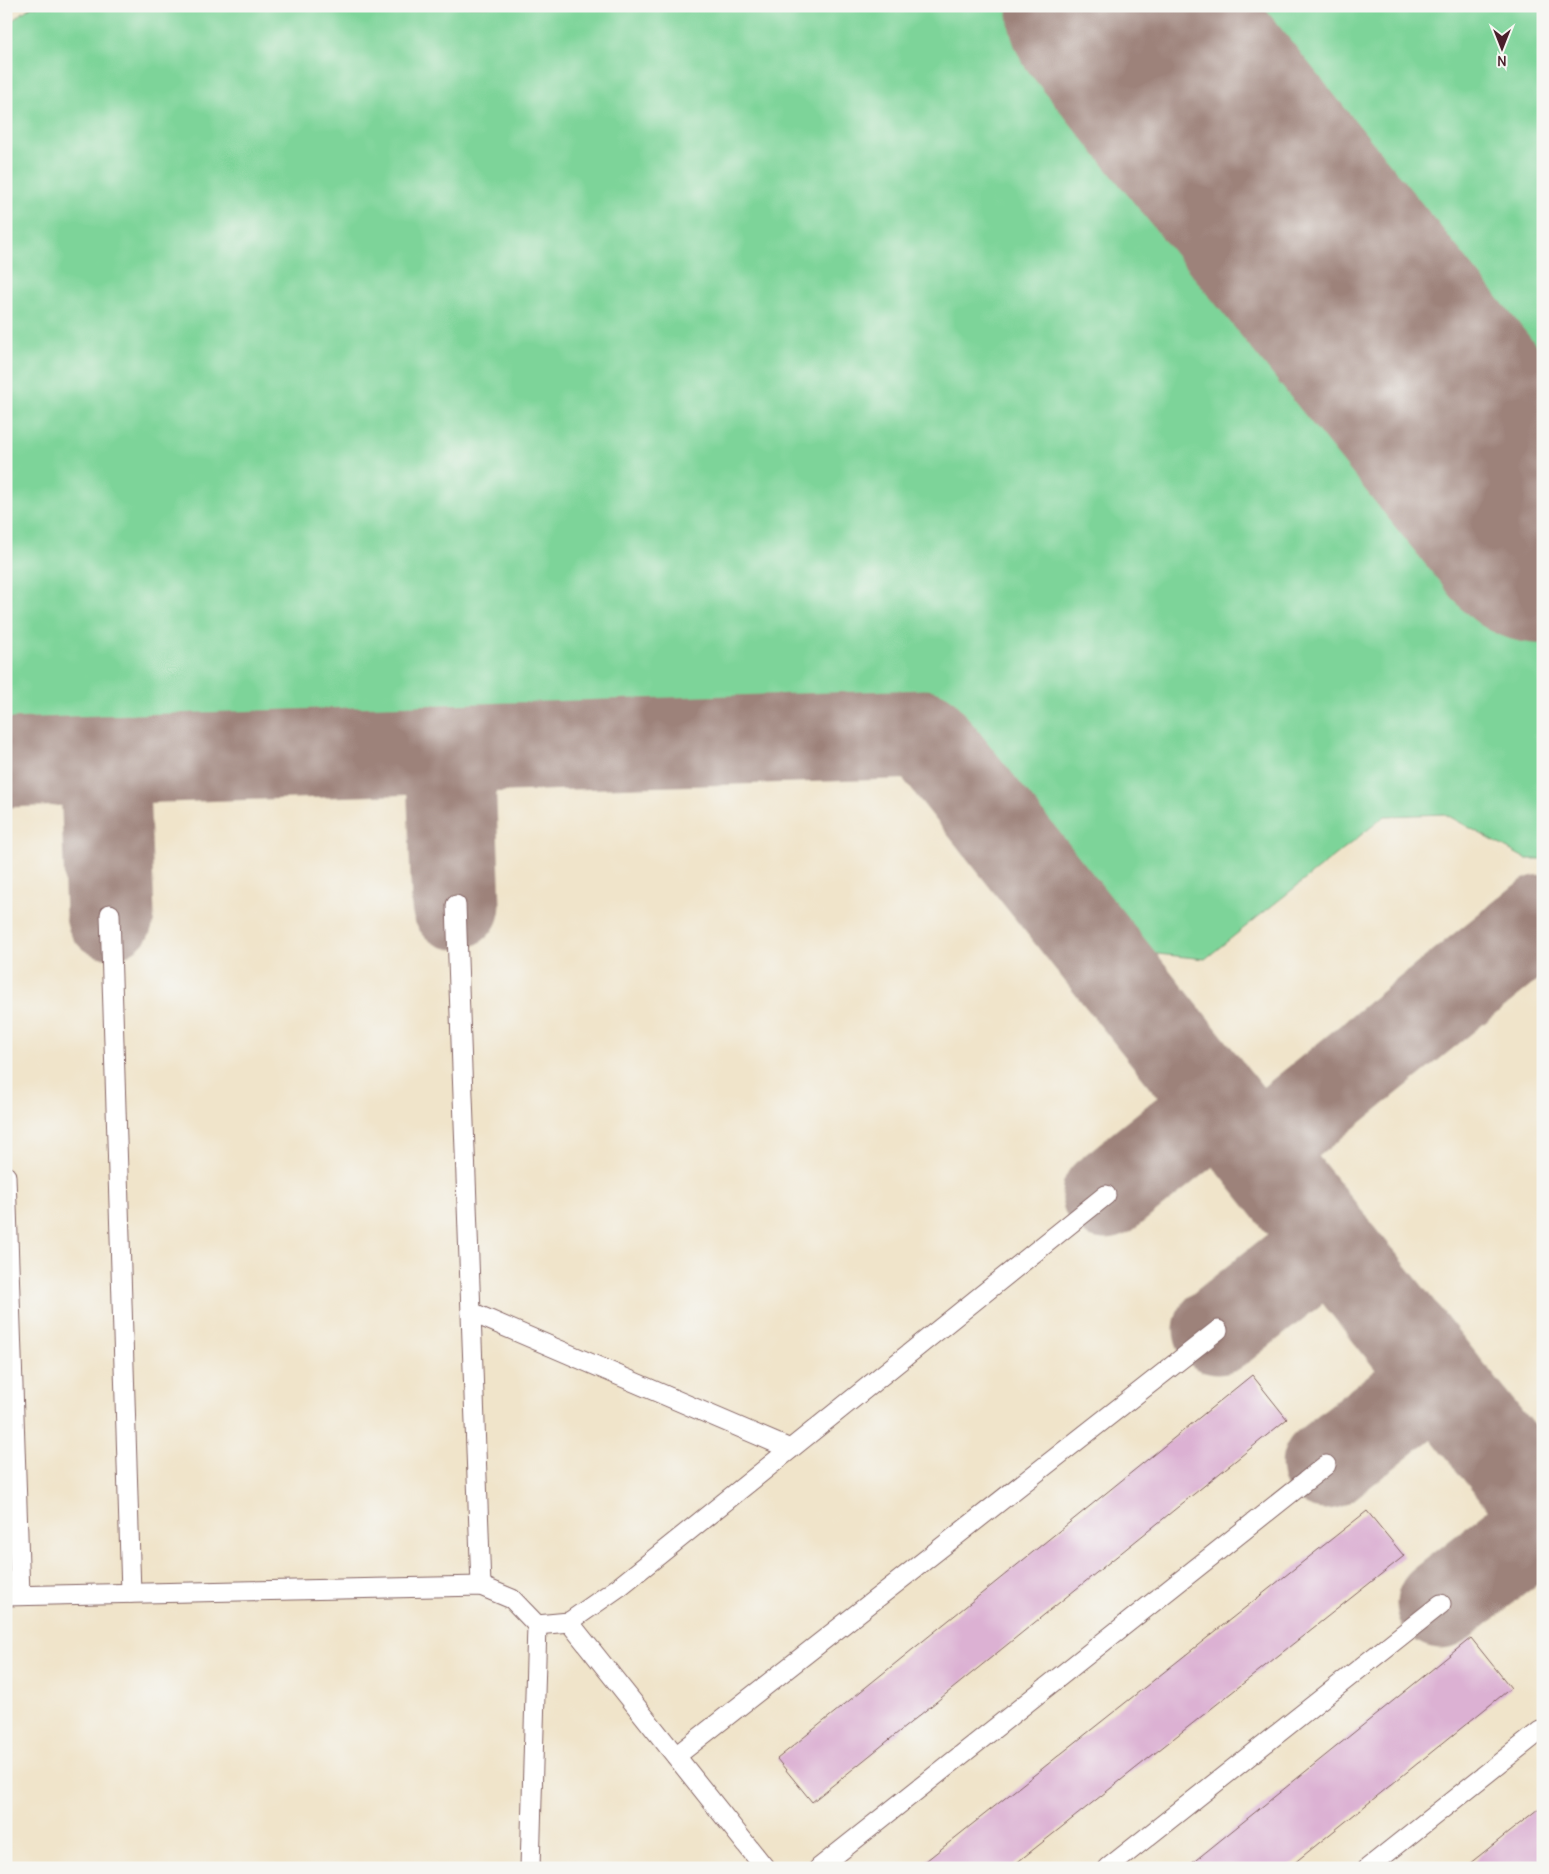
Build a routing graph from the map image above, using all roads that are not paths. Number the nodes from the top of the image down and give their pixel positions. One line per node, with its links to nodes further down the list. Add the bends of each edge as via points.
1 (456, 905): 5 (lane)
2 (110, 914): 10 (lane)
3 (6, 1176): 11 (lane)
4 (1106, 1195): 7 (lane)
5 (471, 1312): 7 (lane); 9 (lane)
6 (1218, 1330): 16 (lane)
7 (790, 1449): 13 (lane, via 619,1587)
8 (1326, 1465): 19 (lane)
9 (481, 1586): 10 (lane); 14 (lane, via 512,1599)
10 (131, 1593): 11 (lane)
11 (13, 1596)
12 (1441, 1604): 20 (lane)
13 (568, 1622): 14 (lane); 16 (lane)
14 (537, 1625): 17 (lane)
15 (1540, 1731): 21 (lane)
16 (676, 1756): 18 (lane)
17 (530, 1868)
18 (765, 1868)
19 (819, 1868)
20 (1108, 1868)
21 (1368, 1868)

